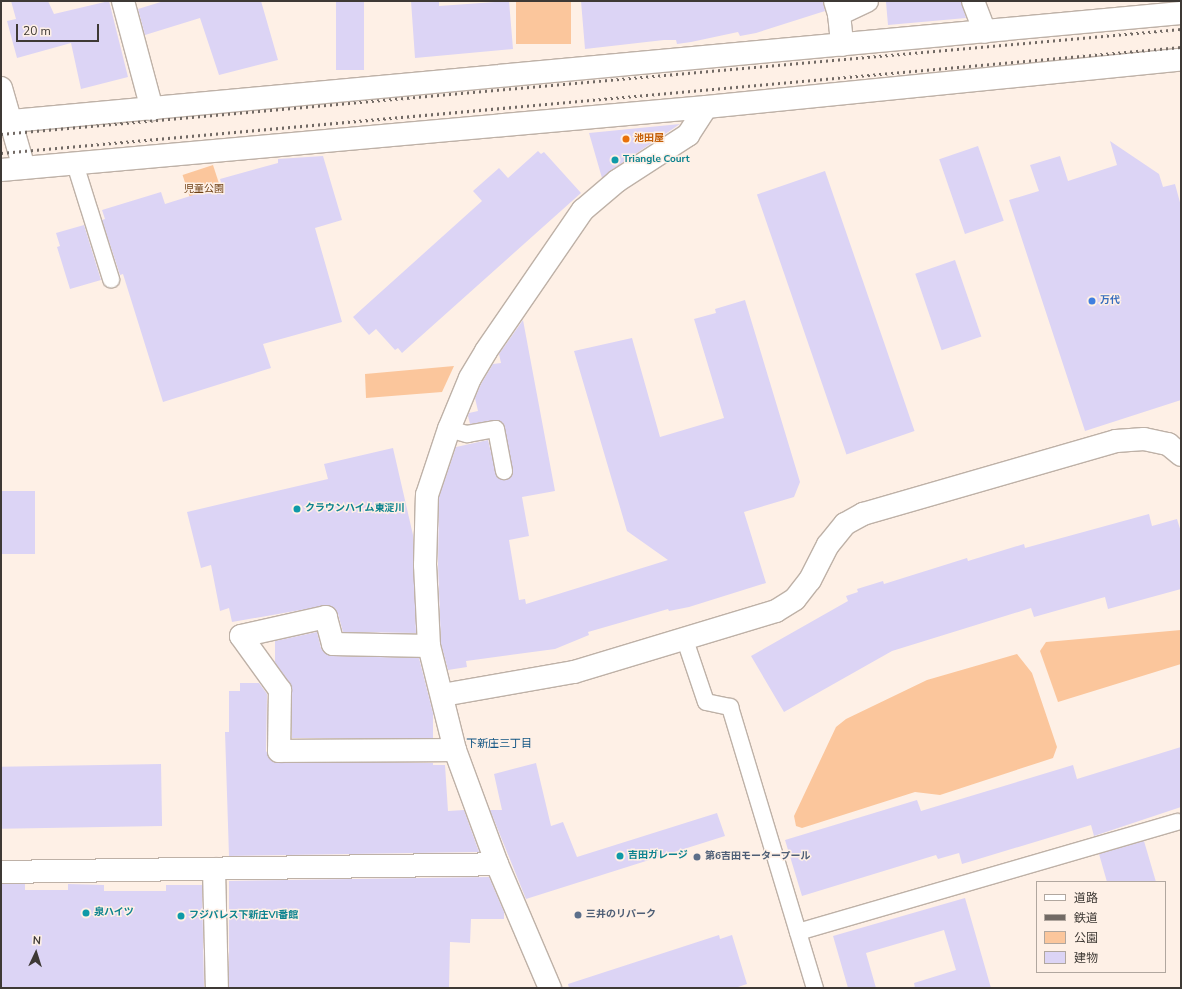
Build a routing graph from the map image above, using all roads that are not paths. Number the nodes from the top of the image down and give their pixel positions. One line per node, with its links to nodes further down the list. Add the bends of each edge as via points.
1 (123, 1): 11 (street)
2 (868, 1): 4 (street)
3 (973, 1): 6 (street)
4 (837, 7): 7 (street)
5 (1181, 13): 6 (street)
6 (985, 32): 7 (street)
7 (842, 45): 11 (street)
8 (1181, 60): 10 (street)
9 (1, 88): 12 (street)
10 (706, 107): 13 (street); 17 (street, via 688,135 617,181 583,210 486,351 470,378)
11 (152, 109): 12 (street)
12 (6, 121): 14 (street)
13 (75, 164): 14 (street); 16 (lane)
14 (24, 168): 15 (street)
15 (1, 170)
16 (111, 279)
17 (448, 429): 19 (lane, via 467,434 496,429); 21 (street, via 427,495 425,565)
18 (1181, 455): 20 (street, via 1168,444 1144,439 1116,441 863,514 845,524 828,545 810,580 795,599 776,611)
19 (504, 471)
20 (685, 640): 22 (street, via 574,672); 28 (lane, via 706,702 730,707)
21 (429, 646): 22 (street); 23 (street, via 333,644 326,617 241,636 280,690 280,750)
22 (443, 695): 23 (street)
23 (455, 750): 25 (street)
24 (1177, 822): 28 (lane)
25 (497, 864): 26 (street); 30 (street)
26 (214, 869): 27 (street); 29 (street)
27 (1, 872)
28 (798, 932): 31 (lane)
29 (217, 988)
30 (550, 988)
31 (815, 988)

